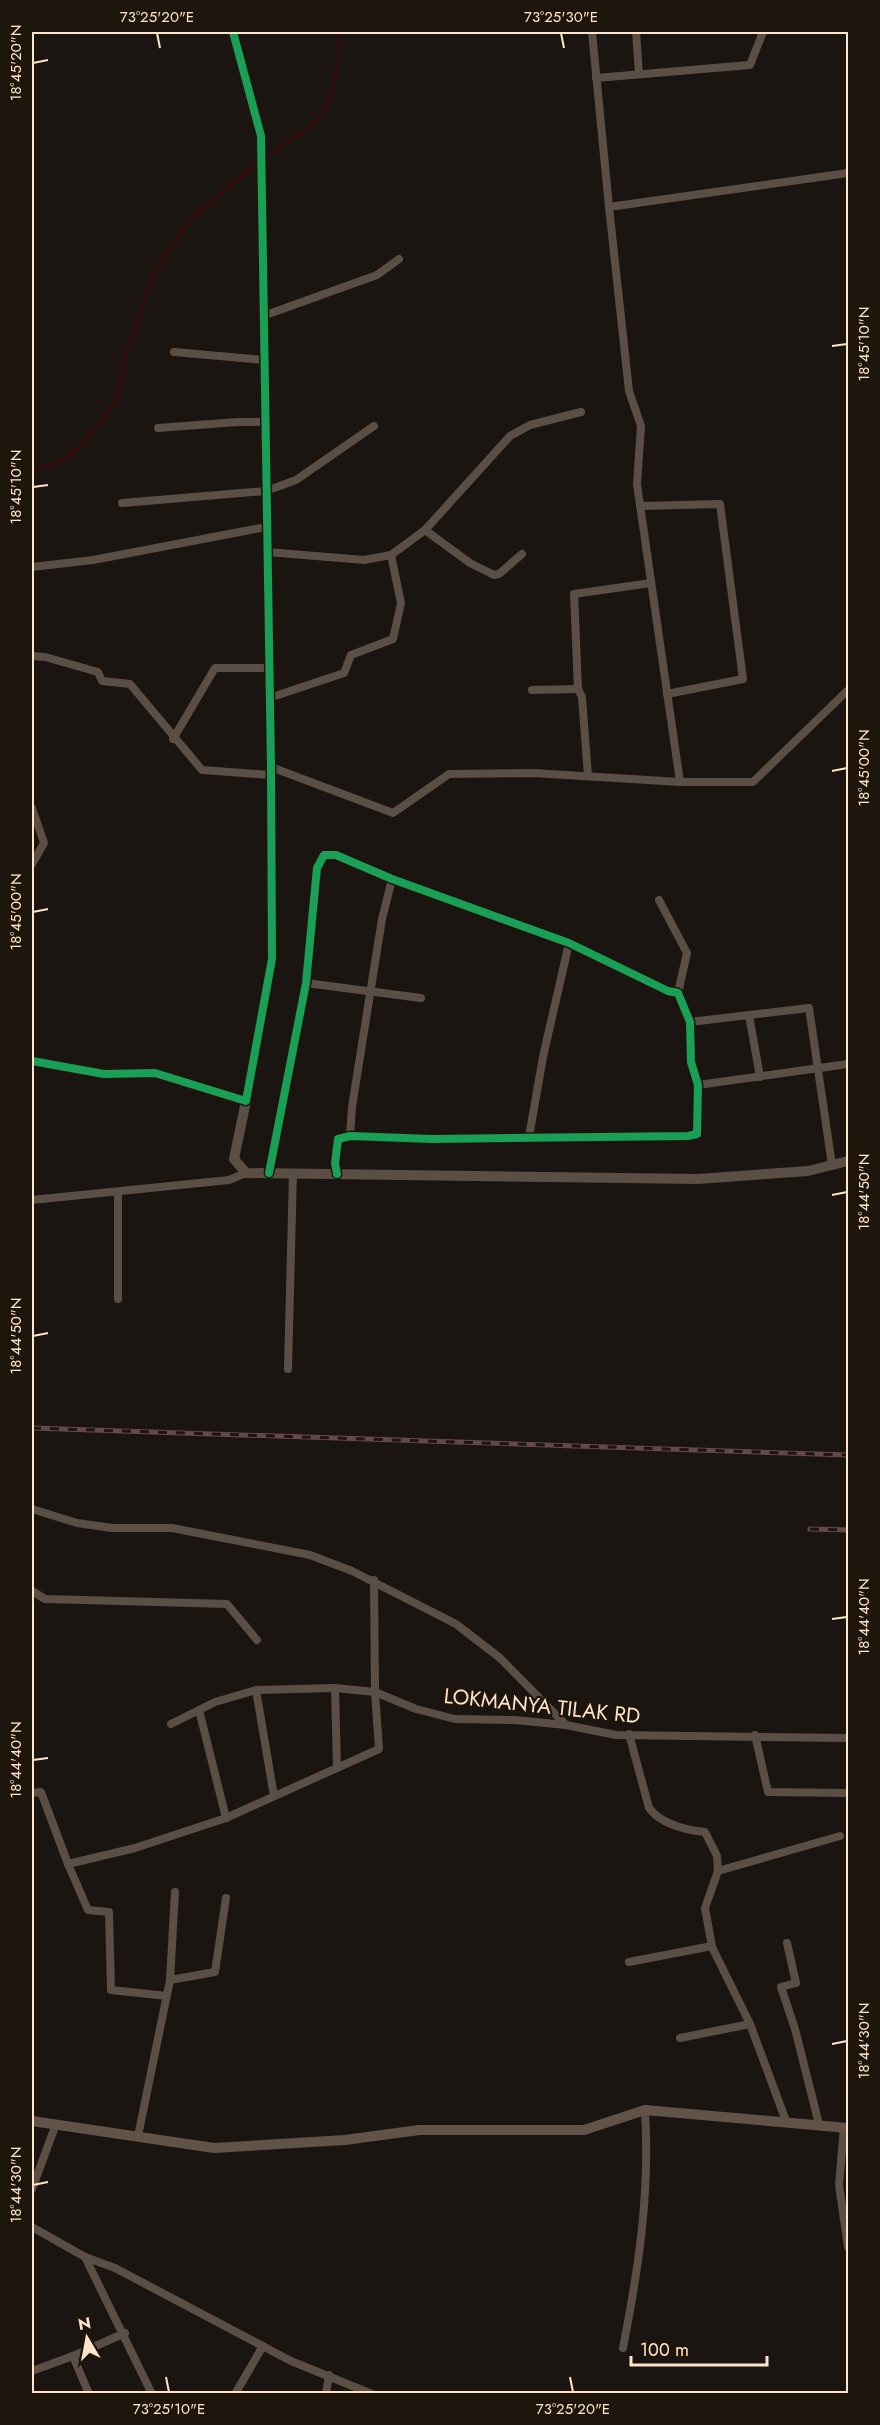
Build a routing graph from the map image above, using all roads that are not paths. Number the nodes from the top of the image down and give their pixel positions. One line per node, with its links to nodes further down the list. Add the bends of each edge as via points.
1 (232, 32): 10 (street, via 261,136)
2 (592, 32): 6 (street)
3 (636, 32): 5 (street)
4 (763, 32): 5 (street, via 750,65)
5 (639, 74): 6 (street)
6 (596, 78): 8 (street)
7 (849, 173): 8 (street)
8 (609, 207): 19 (street, via 629,391 641,426 637,484)
9 (399, 259): 10 (street, via 377,275)
10 (263, 316): 12 (street)
11 (174, 352): 12 (street)
12 (264, 360): 14 (street)
13 (581, 412): 21 (street, via 530,425 510,436)
14 (265, 422): 16 (street); 17 (street)
15 (374, 426): 17 (street, via 296,480)
16 (158, 428)
17 (266, 490): 18 (street); 20 (street)
18 (122, 502)
19 (640, 506): 26 (street); 32 (street, via 720,504 743,679)
20 (266, 527): 22 (street); 25 (street, via 93,560)
21 (425, 530): 23 (street, via 470,563 494,575); 24 (street)
22 (267, 552): 24 (street, via 364,560); 28 (street)
23 (522, 554)
24 (391, 555): 33 (street, via 401,603 393,639 351,655 344,673)
25 (32, 567)
26 (651, 583): 29 (street, via 574,594); 32 (street)
27 (32, 656): 34 (street, via 98,672 102,681 130,684)
28 (269, 668): 33 (street); 34 (street, via 215,668)
29 (579, 689): 30 (street); 36 (street)
30 (532, 690)
31 (849, 690): 37 (street, via 753,782)
32 (668, 694): 37 (street)
33 (269, 698): 35 (street)
34 (174, 739): 35 (street, via 202,770)
35 (271, 771): 36 (street, via 393,813 449,774); 54 (street, via 272,959)
36 (588, 776): 37 (street)
37 (680, 782)
38 (32, 808): 39 (street, via 45,843)
39 (32, 864)
40 (392, 879): 42 (street); 43 (street, via 336,855 324,855 317,868); 44 (street)
41 (659, 900): 45 (street, via 687,953)
42 (569, 943): 45 (street); 56 (street)
43 (306, 983): 44 (street); 60 (street)
44 (372, 991): 46 (street); 55 (street)
45 (678, 993): 48 (street)
46 (421, 998)
47 (749, 1015): 48 (street); 51 (street, via 809,1008); 52 (street)
48 (690, 1022): 53 (street, via 691,1062)
49 (32, 1061): 54 (street, via 104,1074 155,1073)
50 (849, 1064): 51 (street)
51 (820, 1068): 52 (street); 58 (street)
52 (760, 1077): 53 (street)
53 (698, 1086): 56 (street, via 698,1134)
54 (246, 1101): 59 (street, via 234,1159)
55 (350, 1136): 56 (street); 62 (street, via 338,1139)
56 (529, 1137)
57 (849, 1161): 58 (street)
58 (832, 1165): 62 (street, via 807,1171 698,1179)
59 (246, 1173): 60 (street); 63 (street, via 229,1180)
60 (269, 1173): 61 (street)
61 (293, 1173): 62 (street); 66 (street)
62 (337, 1174)
63 (118, 1193): 64 (street); 65 (street)
64 (32, 1200)
65 (118, 1299)
66 (288, 1370)
67 (32, 1509): 68 (street, via 76,1523 112,1528 172,1528 310,1555)
68 (374, 1580): 73 (street); 76 (street, via 456,1624 500,1658)
69 (32, 1591): 70 (street, via 45,1599 227,1604)
70 (257, 1640)
71 (335, 1688): 72 (street, LOKMANYA TILAK RD); 73 (street, LOKMANYA TILAK RD); 80 (street)
72 (256, 1690): 74 (street, LOKMANYA TILAK RD); 83 (street)
73 (375, 1692): 76 (street, LOKMANYA TILAK RD, via 455,1719); 80 (street, via 379,1749)
74 (199, 1710): 75 (street, LOKMANYA TILAK RD); 84 (street)
75 (171, 1724)
76 (566, 1725): 77 (street, LOKMANYA TILAK RD)
77 (629, 1734): 78 (street, LOKMANYA TILAK RD); 87 (street, via 649,1808 654,1815 682,1829 705,1832 717,1856)
78 (755, 1735): 79 (street, LOKMANYA TILAK RD); 82 (street, via 768,1792)
79 (849, 1738)
80 (337, 1768): 83 (street)
81 (32, 1793): 86 (street, via 41,1792)
82 (849, 1793)
83 (274, 1796): 84 (street)
84 (226, 1818): 86 (street, via 135,1848)
85 (840, 1836): 87 (street)
86 (68, 1864): 94 (street, via 88,1910 110,1912 111,1989)
87 (718, 1871): 91 (street, via 705,1908)
88 (175, 1892): 93 (street)
89 (226, 1898): 93 (street, via 215,1972)
90 (787, 1943): 101 (street, via 796,1983 781,1987)
91 (712, 1946): 92 (street); 95 (street)
92 (629, 1962)
93 (170, 1980): 94 (street)
94 (167, 1996): 103 (street)
95 (750, 2024): 96 (street); 99 (street)
96 (680, 2038)
97 (645, 2110): 99 (main road); 103 (main road, via 584,2130 419,2130 345,2140 214,2148); 110 (street, via 646,2209)
98 (32, 2121): 100 (main road)
99 (786, 2121): 101 (main road)
100 (56, 2124): 103 (main road); 104 (street)
101 (819, 2124): 102 (main road)
102 (846, 2128): 106 (street, via 839,2185)
103 (138, 2136)
104 (32, 2188)
105 (32, 2227): 107 (street)
106 (848, 2246)
107 (85, 2258): 108 (street); 109 (street, via 115,2268)
108 (125, 2333): 111 (street); 115 (street)
109 (263, 2346): 113 (street); 116 (street)
110 (624, 2348)
111 (73, 2356): 112 (street); 114 (street)
112 (32, 2371)
113 (329, 2375): 117 (street); 118 (street)
114 (89, 2394)
115 (152, 2394)
116 (235, 2394)
117 (326, 2394)
118 (372, 2394)

